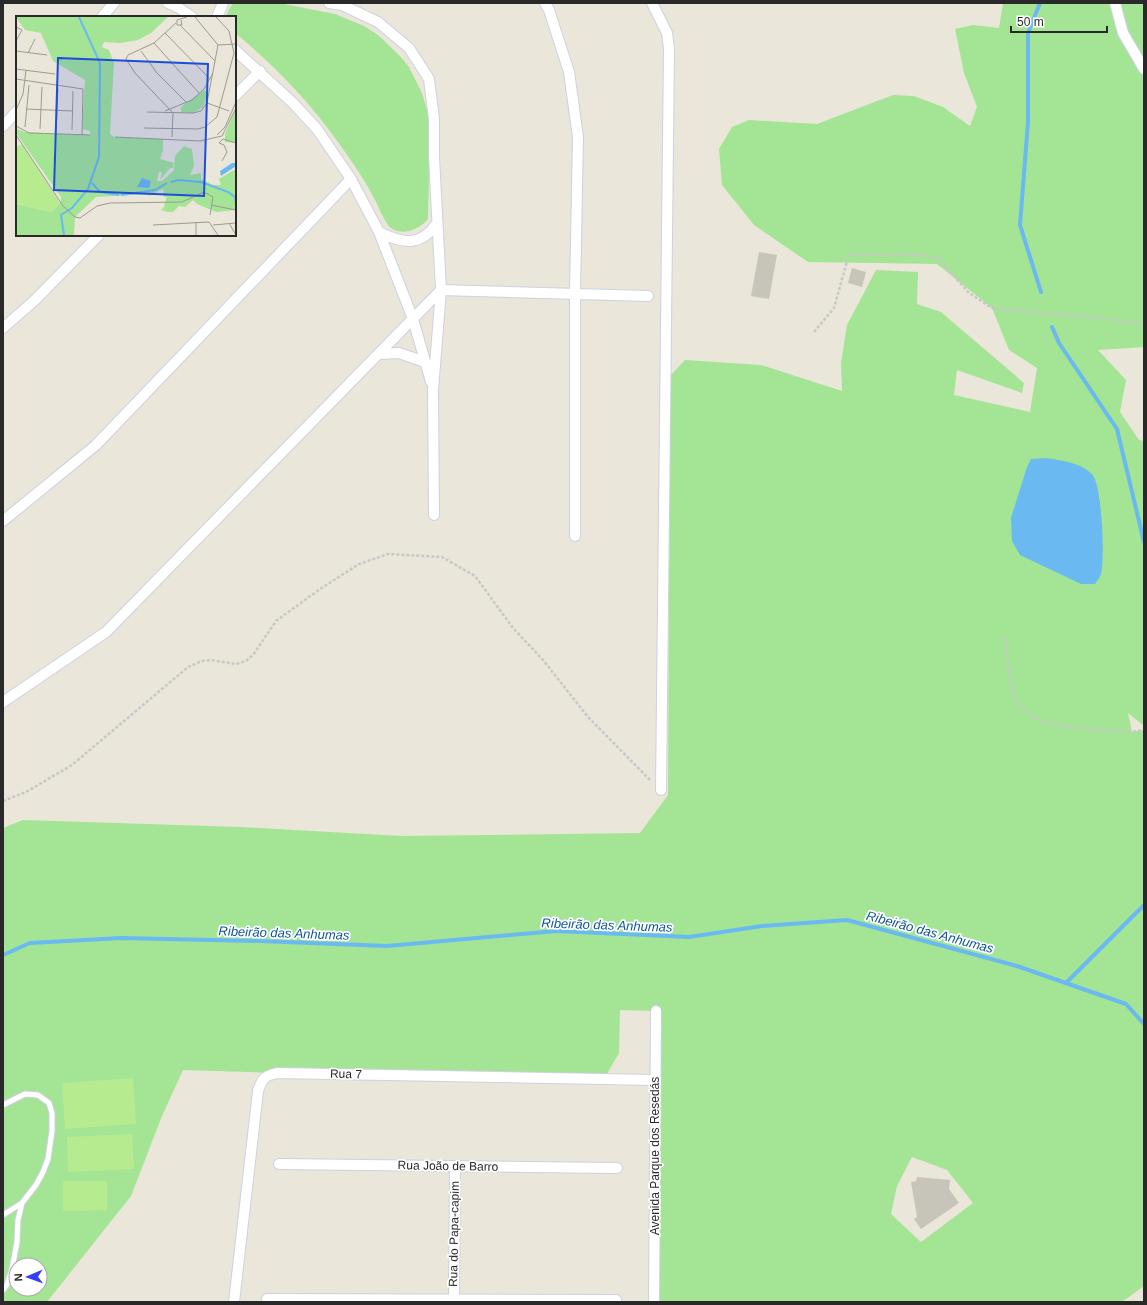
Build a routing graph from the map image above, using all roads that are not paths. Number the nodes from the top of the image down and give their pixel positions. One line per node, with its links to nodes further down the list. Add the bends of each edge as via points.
1 (114, 3): 9 (street)
2 (168, 3): 10 (street)
3 (223, 3): 11 (street)
4 (329, 3): 8 (street)
5 (545, 3): 23 (street, via 569,72 578,137)
6 (652, 3): 34 (street, via 667,33 669,49)
7 (1115, 3): 13 (street, via 1123,33)
8 (342, 4): 19 (street, via 378,22 409,48 429,79 434,119)
9 (103, 16)
10 (191, 16)
11 (217, 16)
12 (236, 51): 14 (street)
13 (1144, 69)
14 (260, 71): 15 (street); 18 (street, via 317,129)
15 (236, 95)
16 (16, 112): 17 (street)
17 (3, 126)
18 (351, 178): 20 (street); 31 (street, via 96,444)
19 (437, 223): 20 (street, via 427,235 412,241 396,240); 22 (street)
20 (379, 232): 25 (street)
21 (98, 236): 26 (street, via 35,300)
22 (441, 290): 23 (street); 25 (street); 29 (street)
23 (575, 293): 24 (street); 32 (street)
24 (648, 296)
25 (413, 319): 27 (street); 28 (street)
26 (3, 328)
27 (379, 354): 28 (street, via 399,353); 33 (street, via 106,632)
28 (426, 362): 29 (street)
29 (434, 390): 30 (street)
30 (434, 515)
31 (3, 521)
32 (575, 536)
33 (3, 702)
34 (661, 790)
35 (656, 1011): 36 (street, Avenida Parque dos Resedás)
36 (655, 1080): 47 (street, Rua 7, via 277,1073 268,1075 261,1081 258,1091); 48 (street, Avenida Parque dos Resedás)
37 (3, 1105): 41 (lane, via 25,1094 38,1095 49,1103 52,1113 48,1159 36,1185)
38 (279, 1164): 39 (street, Rua João de Barro)
39 (455, 1166): 40 (street, Rua João de Barro); 46 (street, Rua do Papa-capim)
40 (617, 1168)
41 (22, 1203): 42 (lane); 43 (lane, via 12,1269)
42 (3, 1215)
43 (3, 1290)
44 (267, 1299): 46 (street)
45 (616, 1300): 46 (street)
46 (454, 1301)
47 (234, 1302)
48 (654, 1302)

